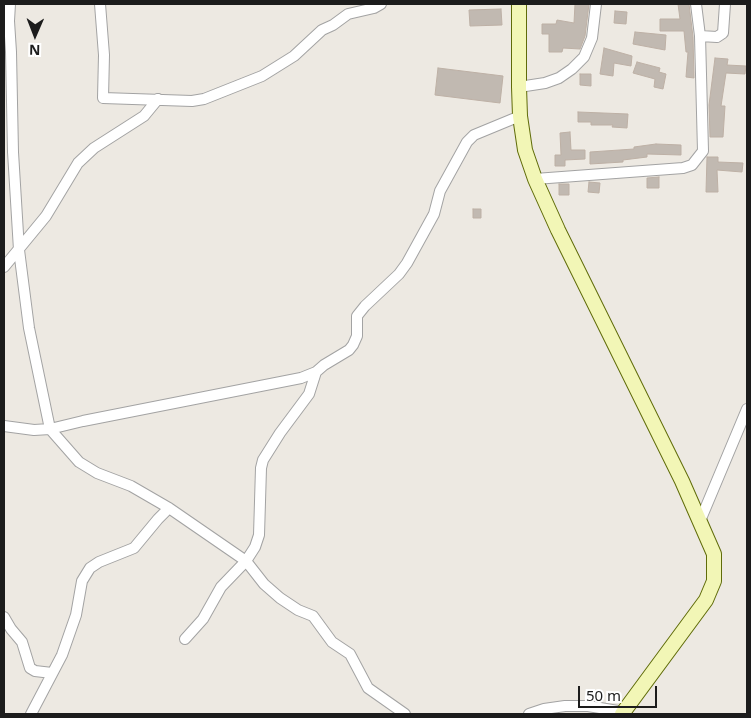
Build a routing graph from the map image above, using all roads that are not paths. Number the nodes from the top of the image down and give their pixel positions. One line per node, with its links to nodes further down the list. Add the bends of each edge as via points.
1 (10, 4): 13 (street)
2 (100, 4): 10 (street, via 104,55 102,96)
3 (381, 4): 10 (street, via 345,16 322,30 294,56 262,76 204,99)
4 (519, 4): 9 (main road)
5 (596, 4): 9 (street, via 592,38 584,57 559,78)
6 (696, 4): 8 (street)
7 (724, 4): 8 (street, via 723,33 717,37)
8 (700, 36): 12 (street, via 704,151 692,164 683,168)
9 (518, 87): 11 (main road)
10 (158, 99): 13 (street, via 144,116 94,148 78,163 46,216)
11 (520, 116): 12 (main road, via 524,150); 15 (street, via 474,135 467,142 407,263 357,316 357,336 349,350)
12 (535, 179): 20 (main road)
13 (19, 250): 14 (street); 18 (street, via 29,328)
14 (4, 268)
15 (316, 372): 18 (street, via 301,378); 21 (street, via 309,394 263,460 260,535)
16 (747, 409): 20 (street)
17 (4, 426): 18 (street)
18 (50, 429): 19 (street, via 79,462)
19 (169, 508): 21 (street); 24 (street, via 134,548 90,568 82,581 76,615 58,665)
20 (700, 520): 25 (main road, via 714,554 714,581 706,600)
21 (246, 561): 23 (street, via 221,587 203,619); 27 (street, via 264,584 298,610 312,616 332,642 350,654 368,688)
22 (4, 617): 24 (street, via 22,642 30,668)
23 (184, 639)
24 (52, 672): 26 (street)
25 (623, 713): 28 (street, via 588,706 565,706)
26 (31, 714)
27 (406, 714)
28 (529, 714)

